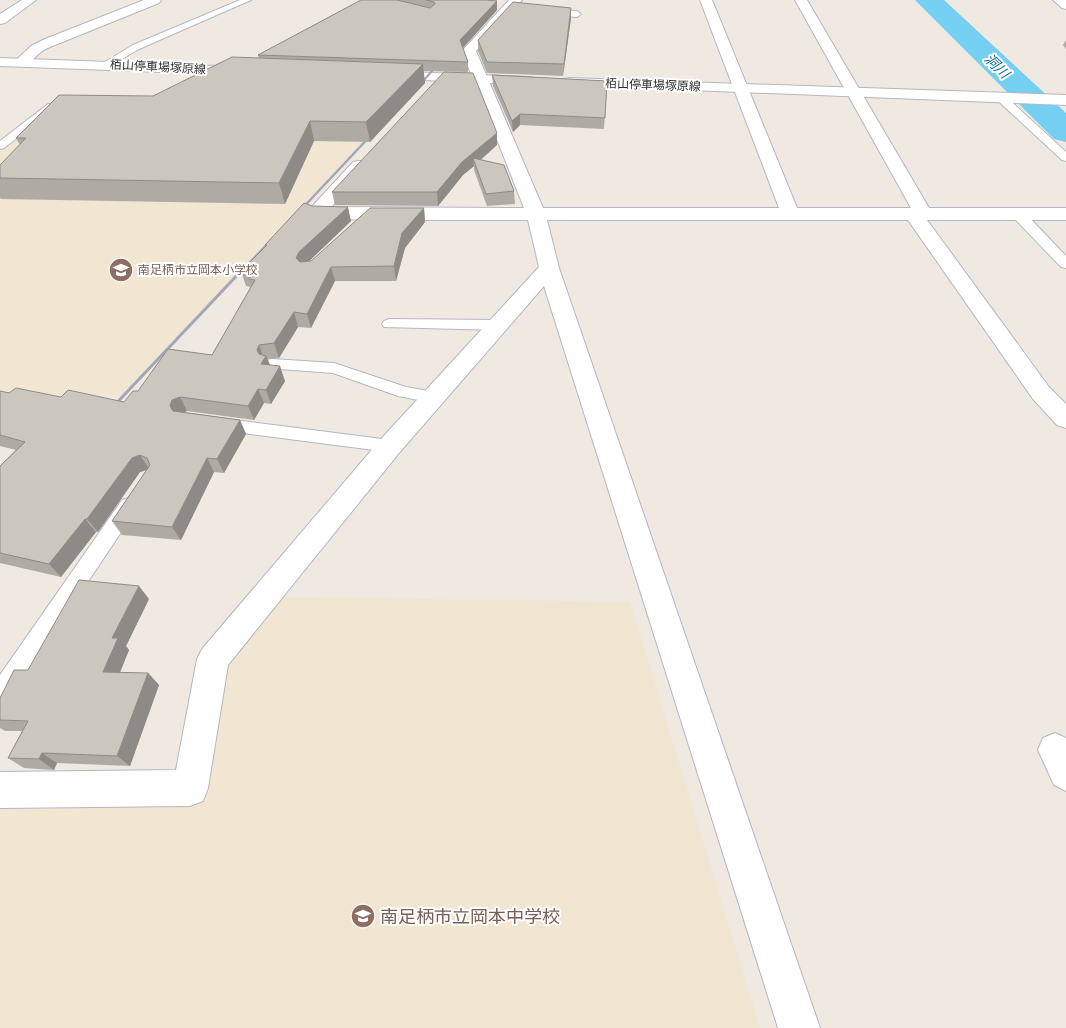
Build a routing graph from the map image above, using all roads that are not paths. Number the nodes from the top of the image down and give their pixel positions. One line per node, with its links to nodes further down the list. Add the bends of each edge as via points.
1 (30, 0): 11 (street)
2 (155, 0): 13 (street, via 50,42)
3 (247, 0): 14 (lane, via 136,47)
4 (706, 0): 21 (street)
5 (801, 0): 23 (street)
6 (1060, 0): 7 (street)
7 (1066, 4)
8 (515, 6): 19 (street, via 470,51)
9 (538, 11): 10 (lane)
10 (577, 14)
11 (0, 20)
12 (0, 62): 13 (street, 栢山停車場塚原線)
13 (21, 62): 14 (street, 栢山停車場塚原線)
14 (105, 65): 16 (street, 栢山停車場塚原線)
15 (254, 67): 16 (street, 栢山停車場塚原線)
16 (236, 71): 20 (lane)
17 (370, 75): 18 (street, 栢山停車場塚原線)
18 (442, 77): 19 (street, 栢山停車場塚原線); 22 (street)
19 (480, 79): 21 (street, 栢山停車場塚原線); 30 (street)
20 (218, 80)
21 (742, 88): 23 (street, 栢山停車場塚原線); 31 (street)
22 (428, 91)
23 (855, 93): 24 (street, 栢山停車場塚原線); 34 (street)
24 (1000, 97): 25 (street, 栢山停車場塚原線); 29 (lane)
25 (1061, 99)
26 (71, 106): 27 (lane, via 52,106)
27 (0, 146)
28 (369, 155): 30 (street, via 316,212 363,220)
29 (1066, 158)
30 (536, 214): 31 (street); 36 (street)
31 (790, 214): 34 (street)
32 (1018, 214): 33 (street); 34 (street); 35 (lane)
33 (1066, 214)
34 (919, 215): 41 (street, via 1040,394)
35 (1066, 264)
36 (549, 268): 38 (street); 47 (street)
37 (389, 324): 38 (lane)
38 (498, 325): 40 (street)
39 (272, 364): 40 (lane, via 334,368 404,392)
40 (434, 397): 43 (street)
41 (1066, 419)
42 (206, 422): 43 (lane)
43 (390, 446): 46 (street, via 213,659 190,788)
44 (142, 486): 45 (lane)
45 (0, 694)
46 (0, 790)
47 (799, 1028)

